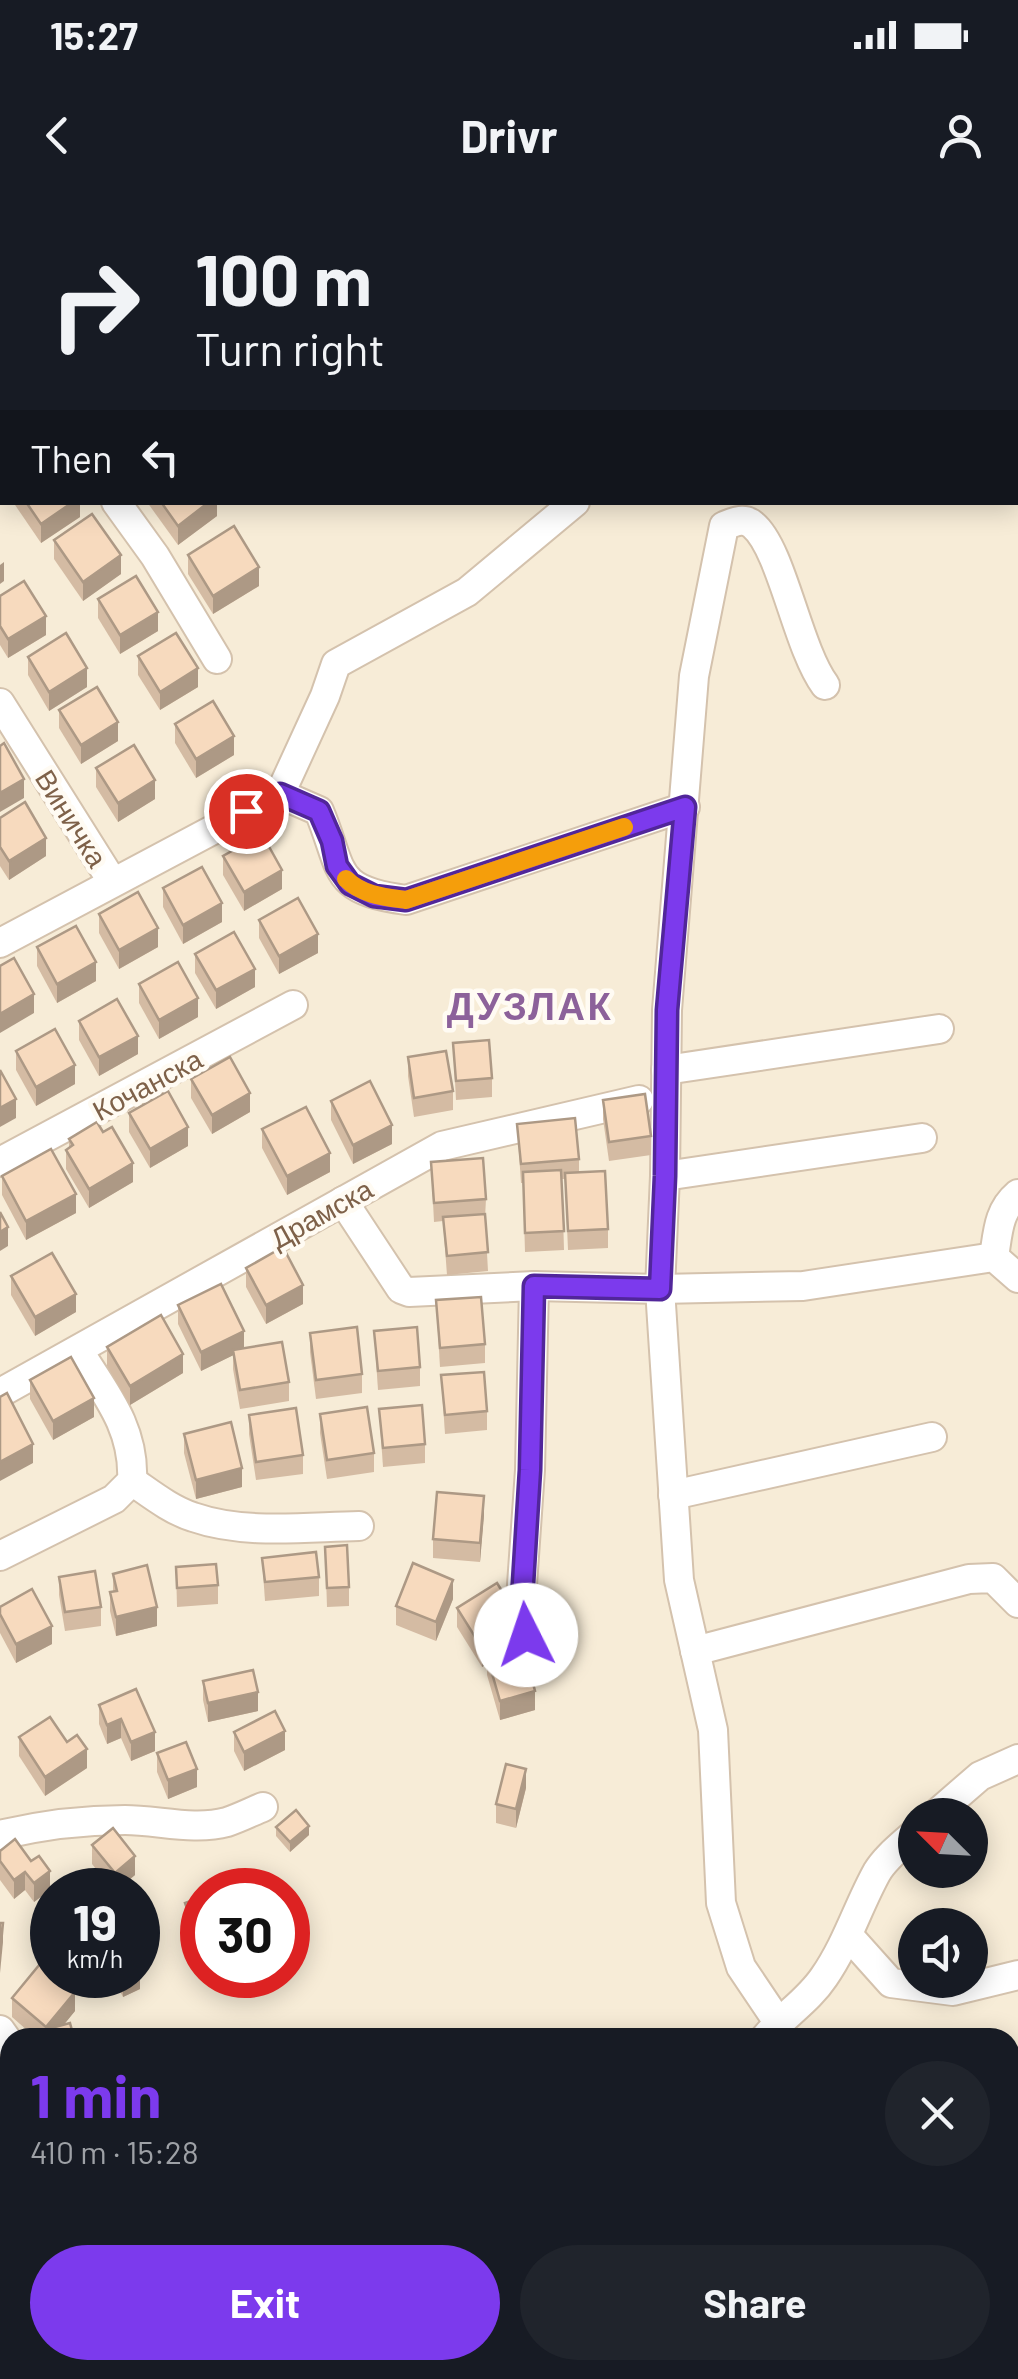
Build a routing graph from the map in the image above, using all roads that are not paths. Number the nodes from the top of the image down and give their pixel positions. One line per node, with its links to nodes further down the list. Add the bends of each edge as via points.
1 (118, 505): 4 (street)
2 (571, 505): 7 (street, via 467,592 336,664)
3 (716, 514): 5 (street, via 752,524 766,543 808,658); 8 (street)
4 (217, 659)
5 (825, 686)
6 (0, 704): 9 (street, Виничка)
7 (280, 794): 8 (street, via 319,811 350,884 406,900); 9 (street)
8 (685, 807): 13 (street)
9 (112, 881): 10 (street)
10 (0, 942)
11 (293, 1005): 15 (street, Кочанска)
12 (939, 1029): 13 (street, Драмска)
13 (666, 1081): 16 (street); 18 (street, Драмска, via 442,1146)
14 (922, 1138): 16 (street)
15 (0, 1162)
16 (665, 1176): 22 (street)
17 (1018, 1194): 19 (street, via 1000,1219)
18 (343, 1201): 21 (street, via 401,1288); 23 (street, Драмска)
19 (994, 1257): 20 (street); 22 (street, via 803,1286)
20 (1018, 1278)
21 (534, 1286): 22 (street); 31 (street)
22 (660, 1289): 27 (street)
23 (78, 1350): 24 (street, Драмска); 26 (street, via 124,1424)
24 (0, 1393)
25 (932, 1436): 27 (street)
26 (132, 1481): 28 (street, via 176,1510 216,1524); 29 (street, via 114,1499)
27 (673, 1495): 32 (street, via 679,1580)
28 (359, 1526)
29 (0, 1556)
30 (1018, 1604): 32 (street, via 993,1578 969,1579)
31 (526, 1635)
32 (695, 1651): 40 (street, via 713,1730 721,1904 741,1967)
33 (1018, 1759): 34 (street, via 980,1776)
34 (955, 1798)
35 (263, 1807): 36 (street, via 198,1826 58,1822)
36 (0, 1835)
37 (898, 1851): 38 (street, via 878,1872)
38 (848, 1935): 39 (street, via 891,1984 953,1991); 41 (street, via 814,1990)
39 (1018, 1974)
40 (771, 2028)
41 (774, 2028)

